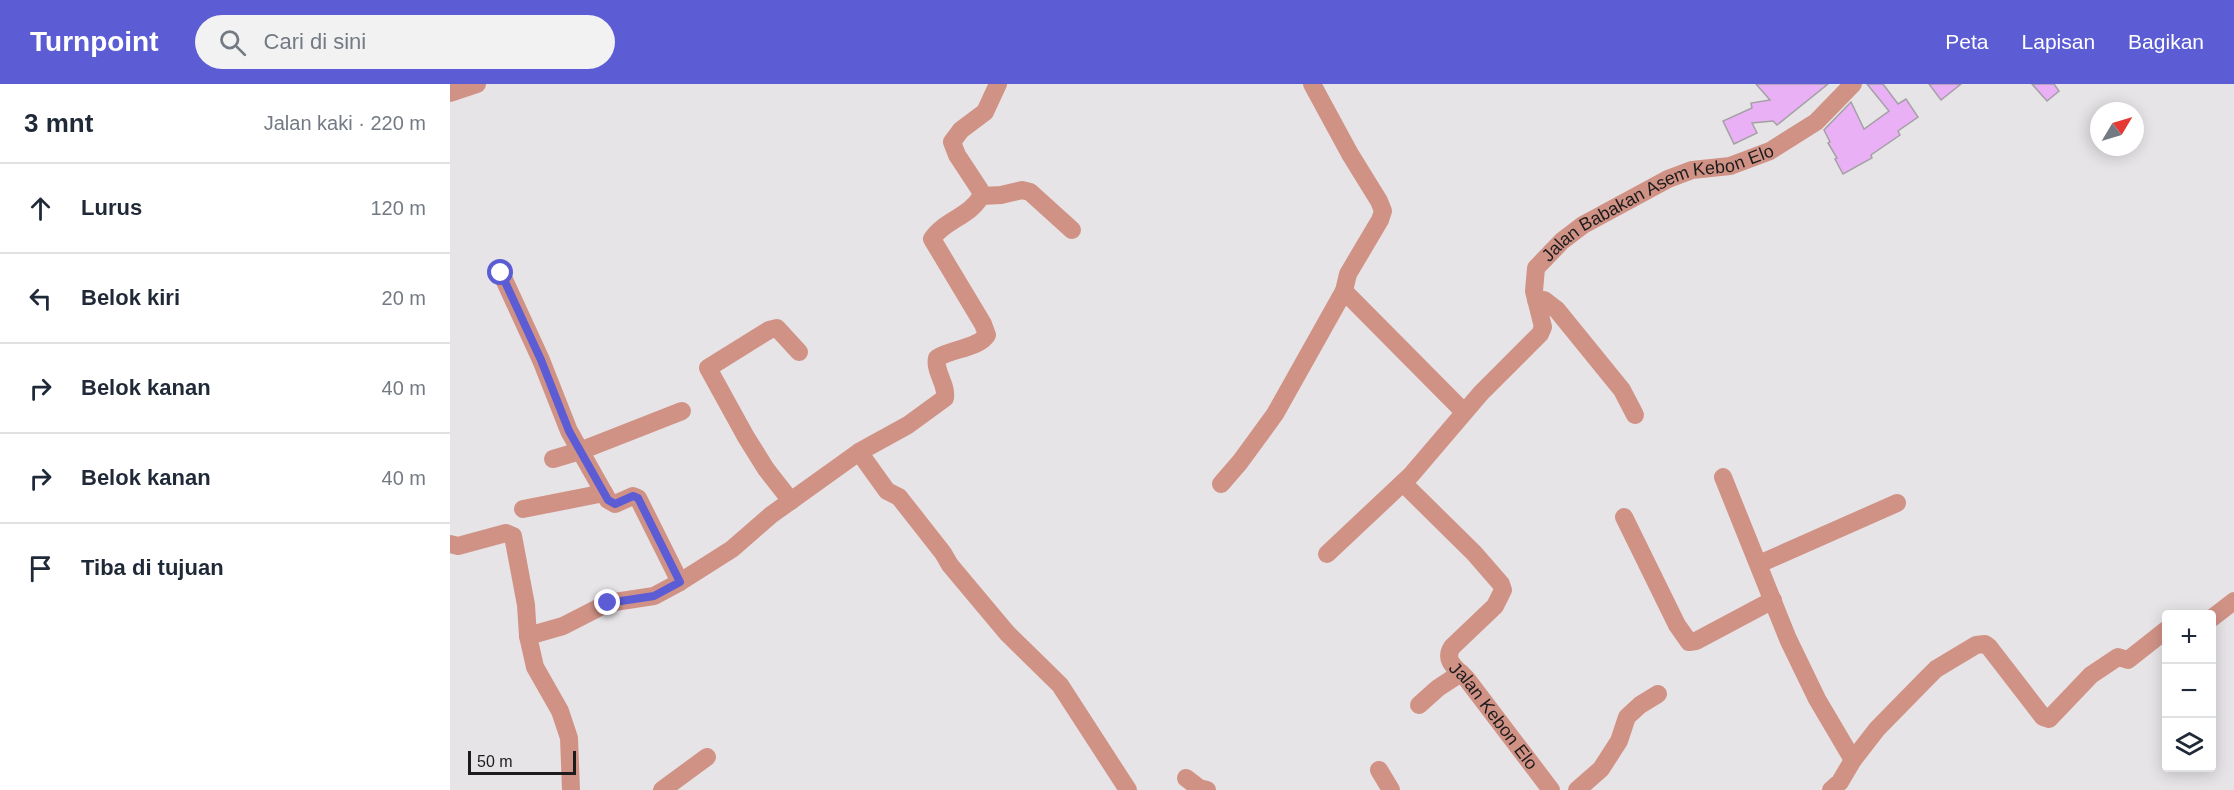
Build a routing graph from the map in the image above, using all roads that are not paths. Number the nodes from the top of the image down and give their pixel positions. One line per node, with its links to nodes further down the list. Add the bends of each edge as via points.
1 (477, 84): 5 (street)
2 (998, 84): 6 (street, via 985,112 952,142)
3 (1312, 84): 9 (street, via 1383,212 1348,274)
4 (1850, 85): 10 (street, Jalan Babakan Asem Kebon Elo, via 1816,122 1770,151 1730,166 1692,170 1583,225 1536,268)
5 (450, 93)
6 (981, 195): 7 (street, via 1030,192); 16 (street, via 970,209 932,239 987,335 980,342 937,358 936,366 946,391 940,404)
7 (1072, 230)
8 (501, 273): 15 (street)
9 (1344, 291): 13 (street); 20 (street, via 1275,414)
10 (1536, 300): 13 (street, Jalan Babakan Asem Kebon Elo, via 1543,327 1540,334); 14 (street, via 1544,300 1557,310 1622,390)
11 (799, 352): 22 (street, via 777,328 708,368 746,437)
12 (682, 411): 15 (street)
13 (1464, 412): 19 (street, Jalan Babakan Asem Kebon Elo)
14 (1635, 415)
15 (580, 451): 17 (street); 21 (street)
16 (859, 452): 22 (street); 44 (street, via 887,491 899,497 1007,633 1060,685)
17 (553, 459)
18 (1723, 477): 28 (street)
19 (1403, 483): 27 (street, Jalan Babakan Asem Kebon Elo); 35 (street, Jalan Kebon Elo, via 1474,553 1503,590 1495,606 1449,651 1451,665)
20 (1221, 484)
21 (604, 494): 24 (street); 29 (street, via 615,504 633,496 638,498)
22 (791, 501): 29 (street, via 732,549)
23 (1897, 503): 28 (street)
24 (523, 509)
25 (1624, 517): 30 (street, via 1689,642)
26 (450, 544): 34 (street, via 458,546 506,532 513,536)
27 (1327, 554)
28 (1759, 564): 30 (street)
29 (680, 582): 34 (street, via 654,596 608,603 563,626)
30 (1773, 600): 39 (street, via 1817,699)
31 (2234, 601): 32 (street)
32 (2216, 614)
33 (2162, 633): 39 (street, via 2128,660 2118,657 2091,675 2049,719 2043,717 1989,647 1976,645 1936,669 1877,729)
34 (528, 636): 42 (street, via 535,667 560,711 569,738)
35 (1461, 673): 37 (street); 47 (street, Jalan Kebon Elo)
36 (1658, 694): 48 (street, via 1627,717 1619,741 1601,769)
37 (1419, 705)
38 (707, 757): 43 (street)
39 (1853, 760): 49 (street)
40 (1379, 770): 46 (street)
41 (1186, 778): 45 (street)
42 (571, 790)
43 (662, 790)
44 (1128, 790)
45 (1207, 790)
46 (1391, 790)
47 (1551, 790)
48 (1576, 790)
49 (1831, 790)

